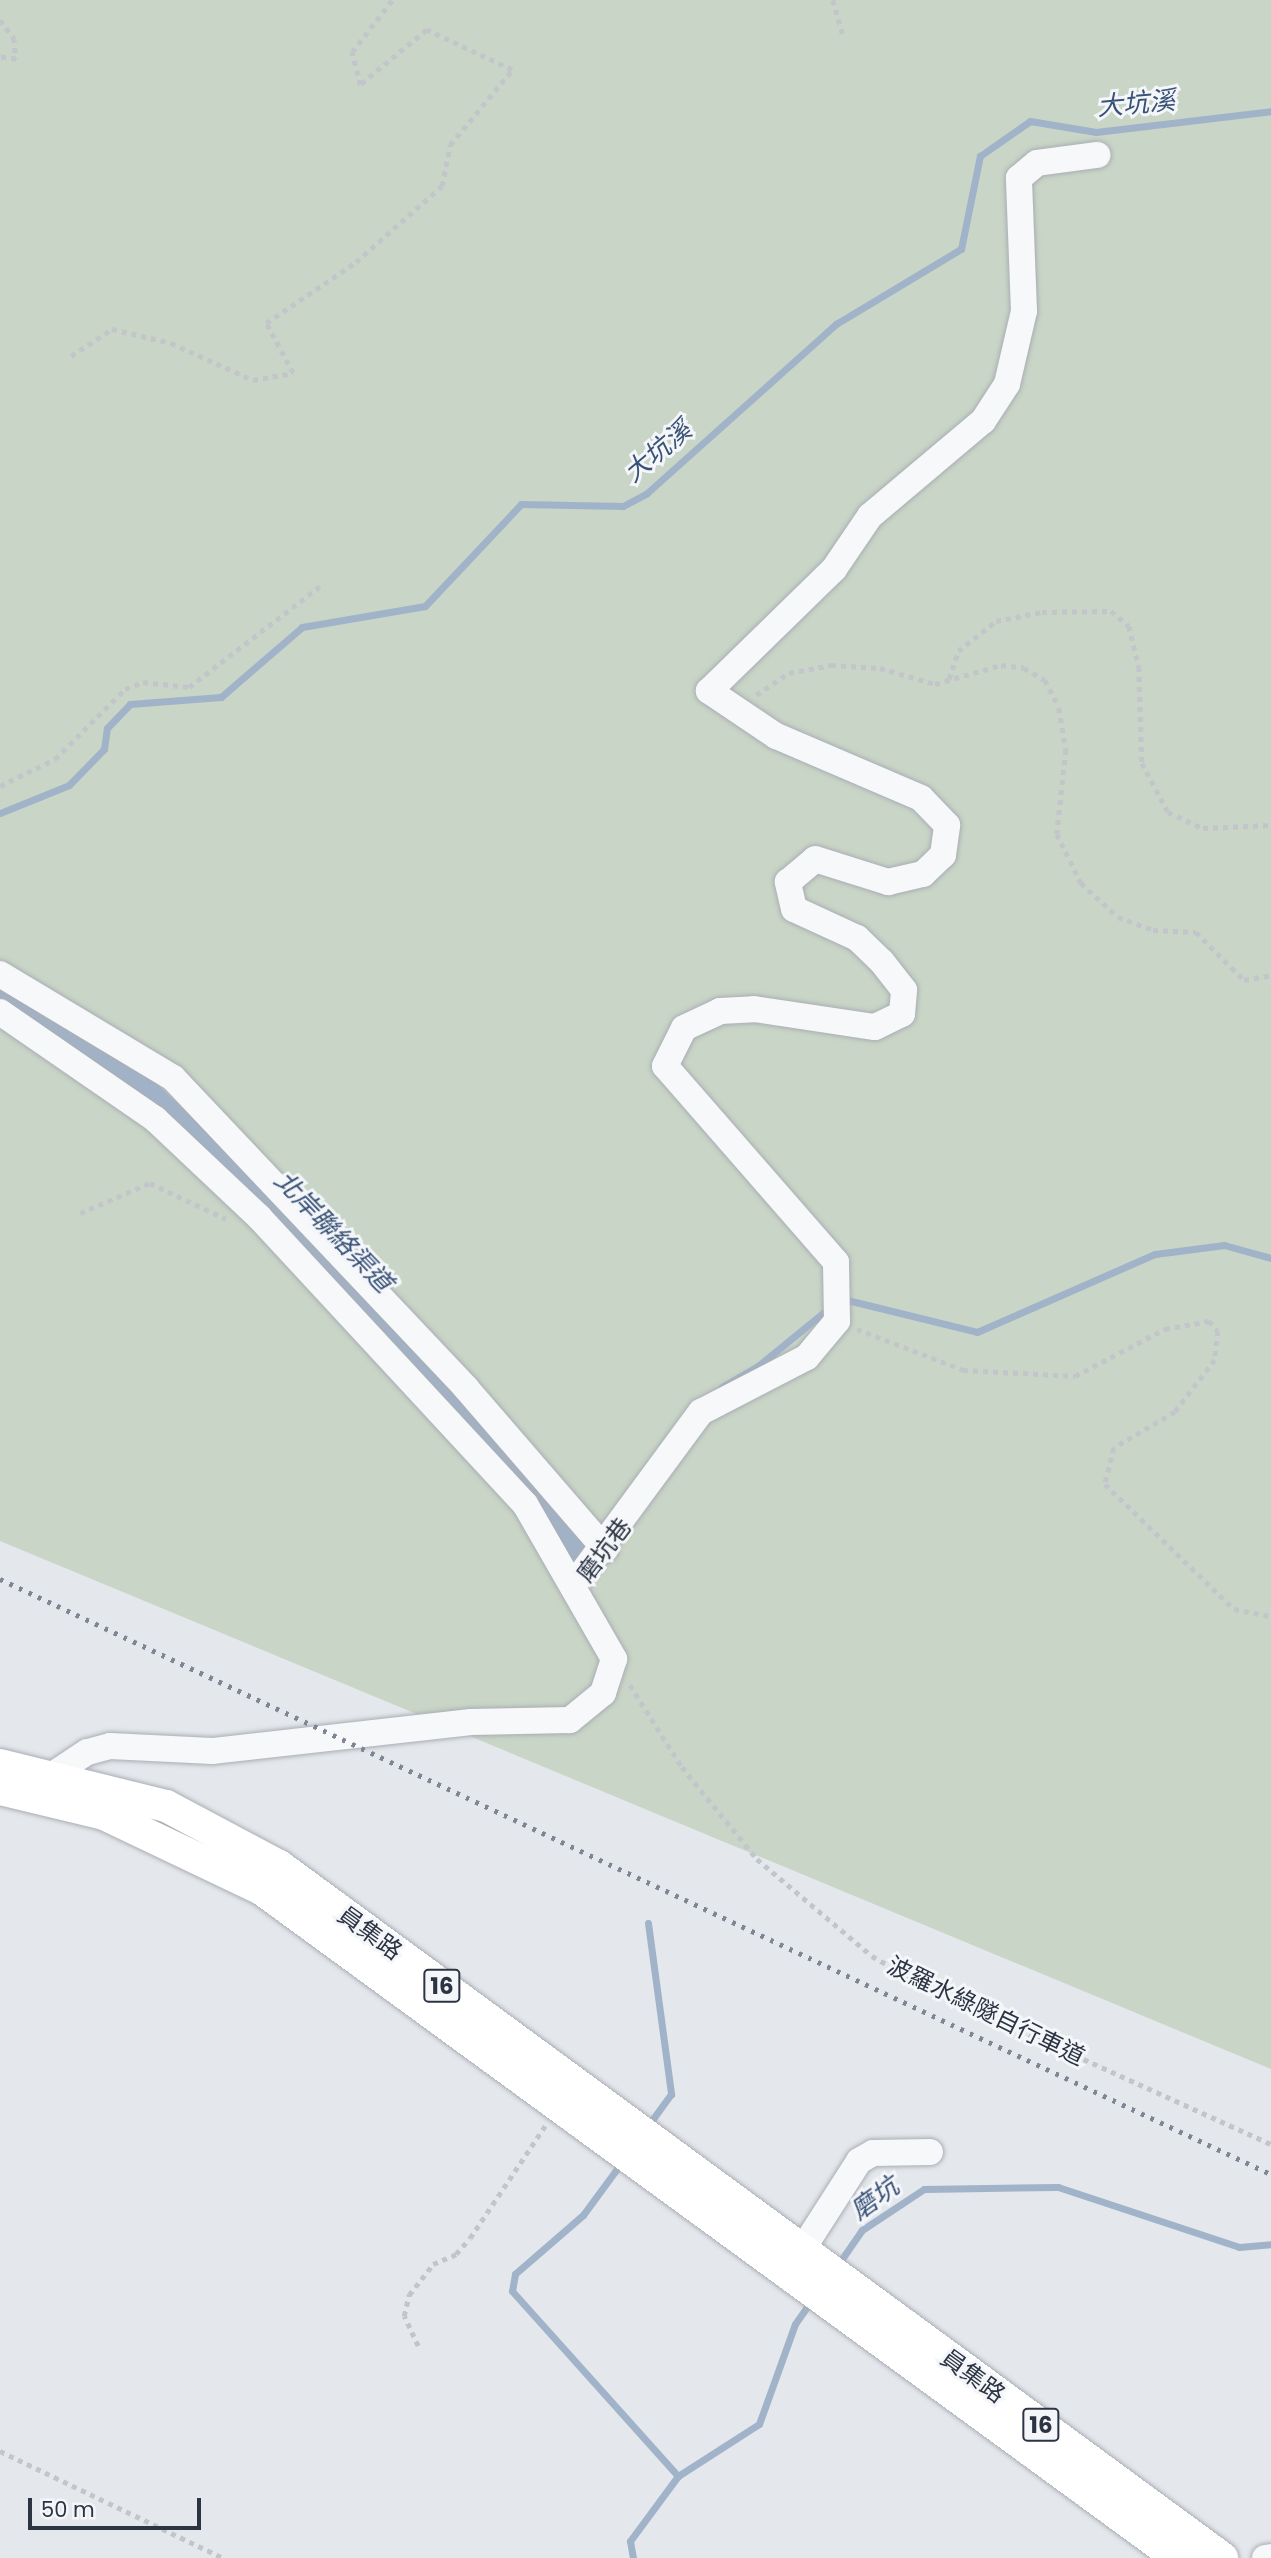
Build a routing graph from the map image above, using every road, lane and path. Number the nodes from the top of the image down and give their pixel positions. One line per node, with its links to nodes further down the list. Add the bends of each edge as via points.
1 (392, 0): 7 (path, via 352,52 360,85 427,30 512,70 450,145 442,186 356,262 266,323 293,373 253,380 171,343 112,329)
2 (833, 0): 4 (path)
3 (0, 20): 5 (path, via 14,38 16,59)
4 (843, 34)
5 (0, 58)
6 (1097, 155): 10 (street, via 1037,163 1019,178 1024,311 1007,384 983,421 870,516 834,569 709,691)
7 (71, 356)
8 (324, 583): 11 (path, via 189,687 143,682 124,689 55,760)
9 (949, 680): 10 (path, via 935,684 880,668 831,665 789,673); 12 (path, via 958,651 996,621 1042,612 1111,611 1129,626 1139,667 1142,763 1168,812 1203,828); 14 (path, via 1001,665 1024,668 1045,680 1059,708 1066,751 1057,834 1082,883 1118,917 1153,930 1196,932 1244,980)
10 (735, 709): 19 (street, via 776,736 921,798 947,825 943,855 923,874 888,882 815,859 788,882 794,909 857,938 882,962 904,990 902,1014 875,1027 754,1009 720,1011 684,1028 665,1066 836,1262)
11 (0, 786)
12 (1271, 825)
13 (0, 974): 16 (street, via 173,1078)
14 (1271, 975)
15 (0, 1012): 18 (street, via 155,1119)
16 (286, 1193): 18 (street); 20 (street)
17 (80, 1213): 18 (path, via 150,1184 202,1213 232,1221)
18 (258, 1217): 21 (street, via 525,1504)
19 (836, 1320): 20 (street, 磨坑巷, via 807,1357 701,1412); 22 (path, via 963,1370 1075,1376 1165,1329 1209,1321 1218,1331 1215,1360 1175,1412 1114,1448 1105,1484 1234,1609)
20 (606, 1549): 21 (street, 磨坑巷)
21 (574, 1584): 23 (street, 磨坑巷)
22 (1271, 1616)
23 (614, 1659): 25 (street, via 603,1693 570,1720 471,1722 212,1751 110,1746 87,1752); 28 (path, 波羅水綠隧自行車道, via 682,1767 757,1859 872,1956 938,1993)
24 (0, 1765): 25 (main road, 員集路 / 16)
25 (51, 1776): 30 (main road, 員集路 / 16, via 166,1806 279,1866)
26 (0, 1789): 27 (main road, 員集路 / 16, via 114,1818 263,1890)
27 (559, 2106): 30 (main road, 員集路 / 16); 32 (path, via 470,2238 456,2254 433,2263 409,2295 404,2316)
28 (1271, 2144)
29 (930, 2152): 30 (street, via 873,2153 859,2161)
30 (795, 2262): 31 (main road, 16)
31 (852, 2303): 36 (main road, 員集路 / 16); 37 (main road, 員集路 / 16)
32 (418, 2346)
33 (0, 2451): 35 (path)
34 (1271, 2557): 38 (street)
35 (223, 2558)
36 (1178, 2558)
37 (1222, 2558)
38 (1265, 2558)

